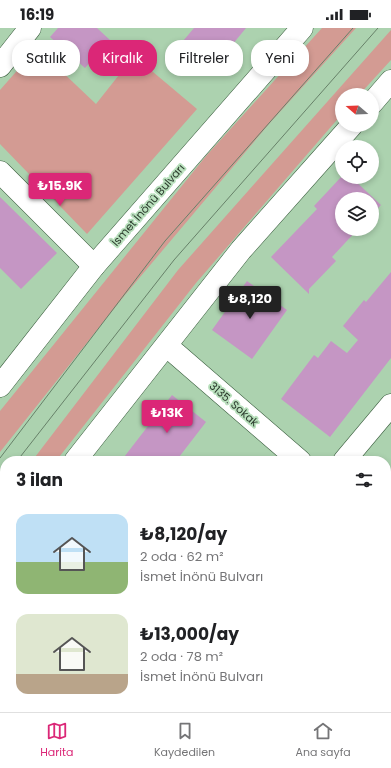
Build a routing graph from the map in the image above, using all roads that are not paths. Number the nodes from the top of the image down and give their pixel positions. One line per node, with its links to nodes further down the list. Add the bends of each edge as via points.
1 (30, 28): 3 (main road)
2 (302, 28): 8 (main road, İsmet İnönü Bulvarı)
3 (0, 66)
4 (391, 81): 5 (main road)
5 (379, 95)
6 (346, 132): 9 (main road, via 241,250)
7 (0, 172): 8 (main road)
8 (94, 266): 10 (main road, İsmet İnönü Bulvarı)
9 (167, 346): 12 (main road); 13 (main road, 3135. Sokak)
10 (0, 386)
11 (391, 405): 14 (main road)
12 (79, 456)
13 (294, 456)
14 (348, 456)

